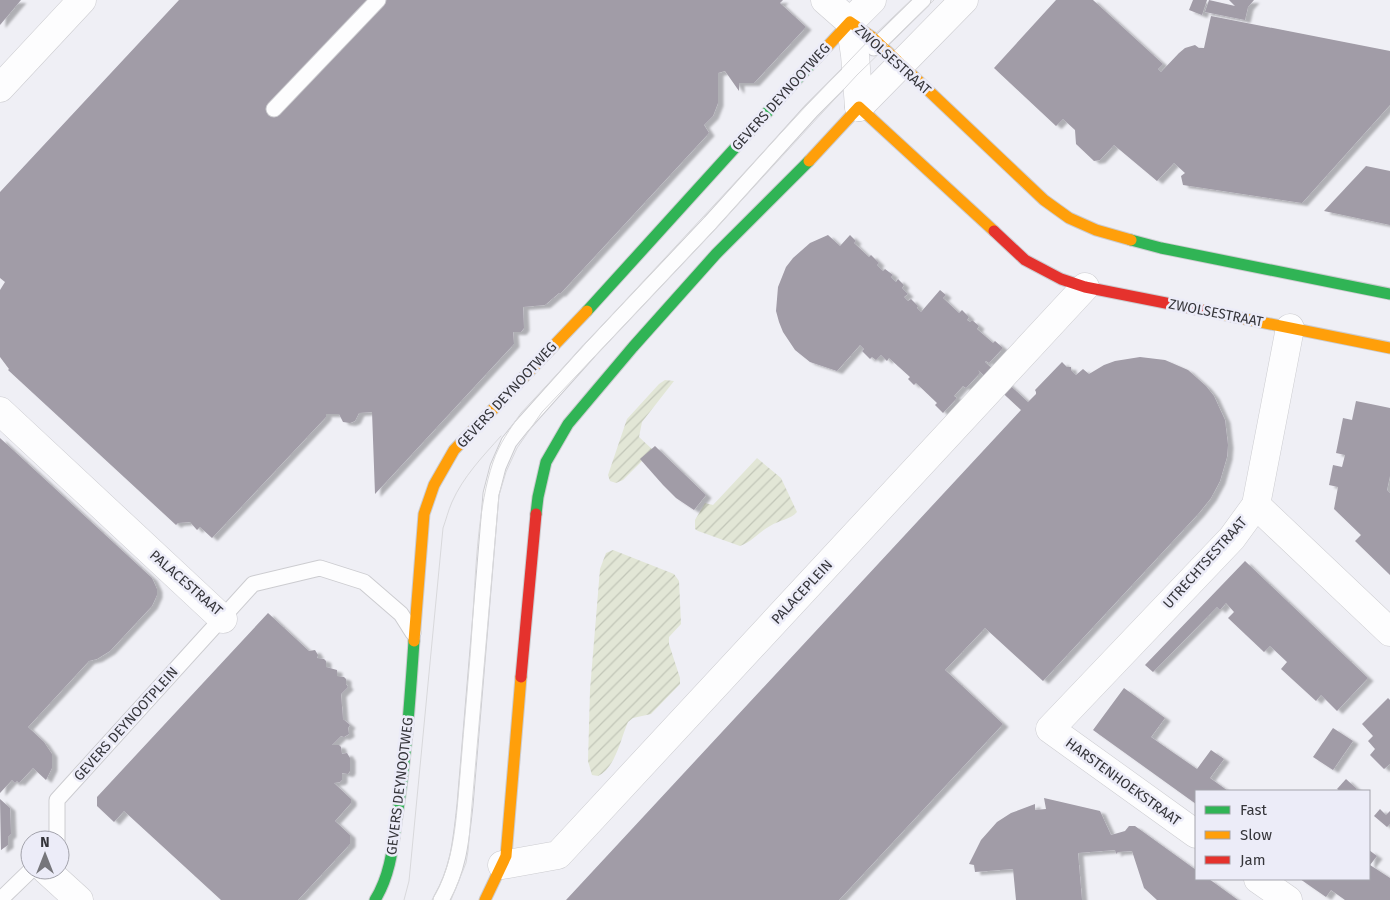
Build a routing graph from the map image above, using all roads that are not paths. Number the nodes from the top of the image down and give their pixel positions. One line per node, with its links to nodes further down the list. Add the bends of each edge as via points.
1 (82, 0): 11 (street)
2 (378, 0): 13 (lane)
3 (825, 0): 7 (street)
4 (872, 0): 7 (street, GEVERS DEYNOOTWEG)
5 (923, 0): 8 (lane)
6 (964, 0): 9 (street)
7 (850, 22): 8 (main road, ZWOLSESTRAAT); 10 (street, ZWOLSESTRAAT); 22 (main road, GEVERS DEYNOOTWEG, via 602,295 454,450 434,485 424,514)
8 (878, 44): 9 (main road, ZWOLSESTRAAT); 10 (lane)
9 (900, 65): 12 (street); 15 (main road, ZWOLSESTRAAT, via 1044,200 1069,218 1096,230 1161,248)
10 (856, 66): 12 (street, ZWOLSESTRAAT); 33 (lane, via 589,351 510,442 498,467 490,501 465,805 452,879)
11 (0, 88)
12 (859, 107): 14 (main road, ZWOLSESTRAAT, via 1026,260 1057,279); 26 (main road, via 716,254 633,347 568,424 546,462 538,497 509,836)
13 (274, 109)
14 (1085, 287): 16 (main road, ZWOLSESTRAAT); 26 (street, PALACEPLEIN, via 558,855)
15 (1390, 294)
16 (1290, 328): 17 (main road, ZWOLSESTRAAT); 19 (street, UTRECHTSESTRAAT)
17 (1390, 348)
18 (0, 411): 20 (street, PALACESTRAAT)
19 (1256, 505): 21 (street); 23 (street, UTRECHTSESTRAAT, via 1232,538)
20 (223, 618): 22 (lane, PALACESTRAAT, via 253,584 320,568 364,582 401,614); 24 (lane, GEVERS DEYNOOTPLEIN, via 57,800)
21 (1390, 632)
22 (414, 635): 32 (main road, GEVERS DEYNOOTWEG, via 405,764 394,843 390,866)
23 (1050, 729): 25 (street, HARSTENHOEKSTRAAT)
24 (57, 830)
25 (1195, 833)
26 (502, 864): 34 (main road)
27 (21, 880): 30 (lane)
28 (57, 880): 31 (street)
29 (1259, 880): 35 (street)
30 (0, 900)
31 (80, 900)
32 (375, 900)
33 (441, 900)
34 (485, 900)
35 (1288, 900)

